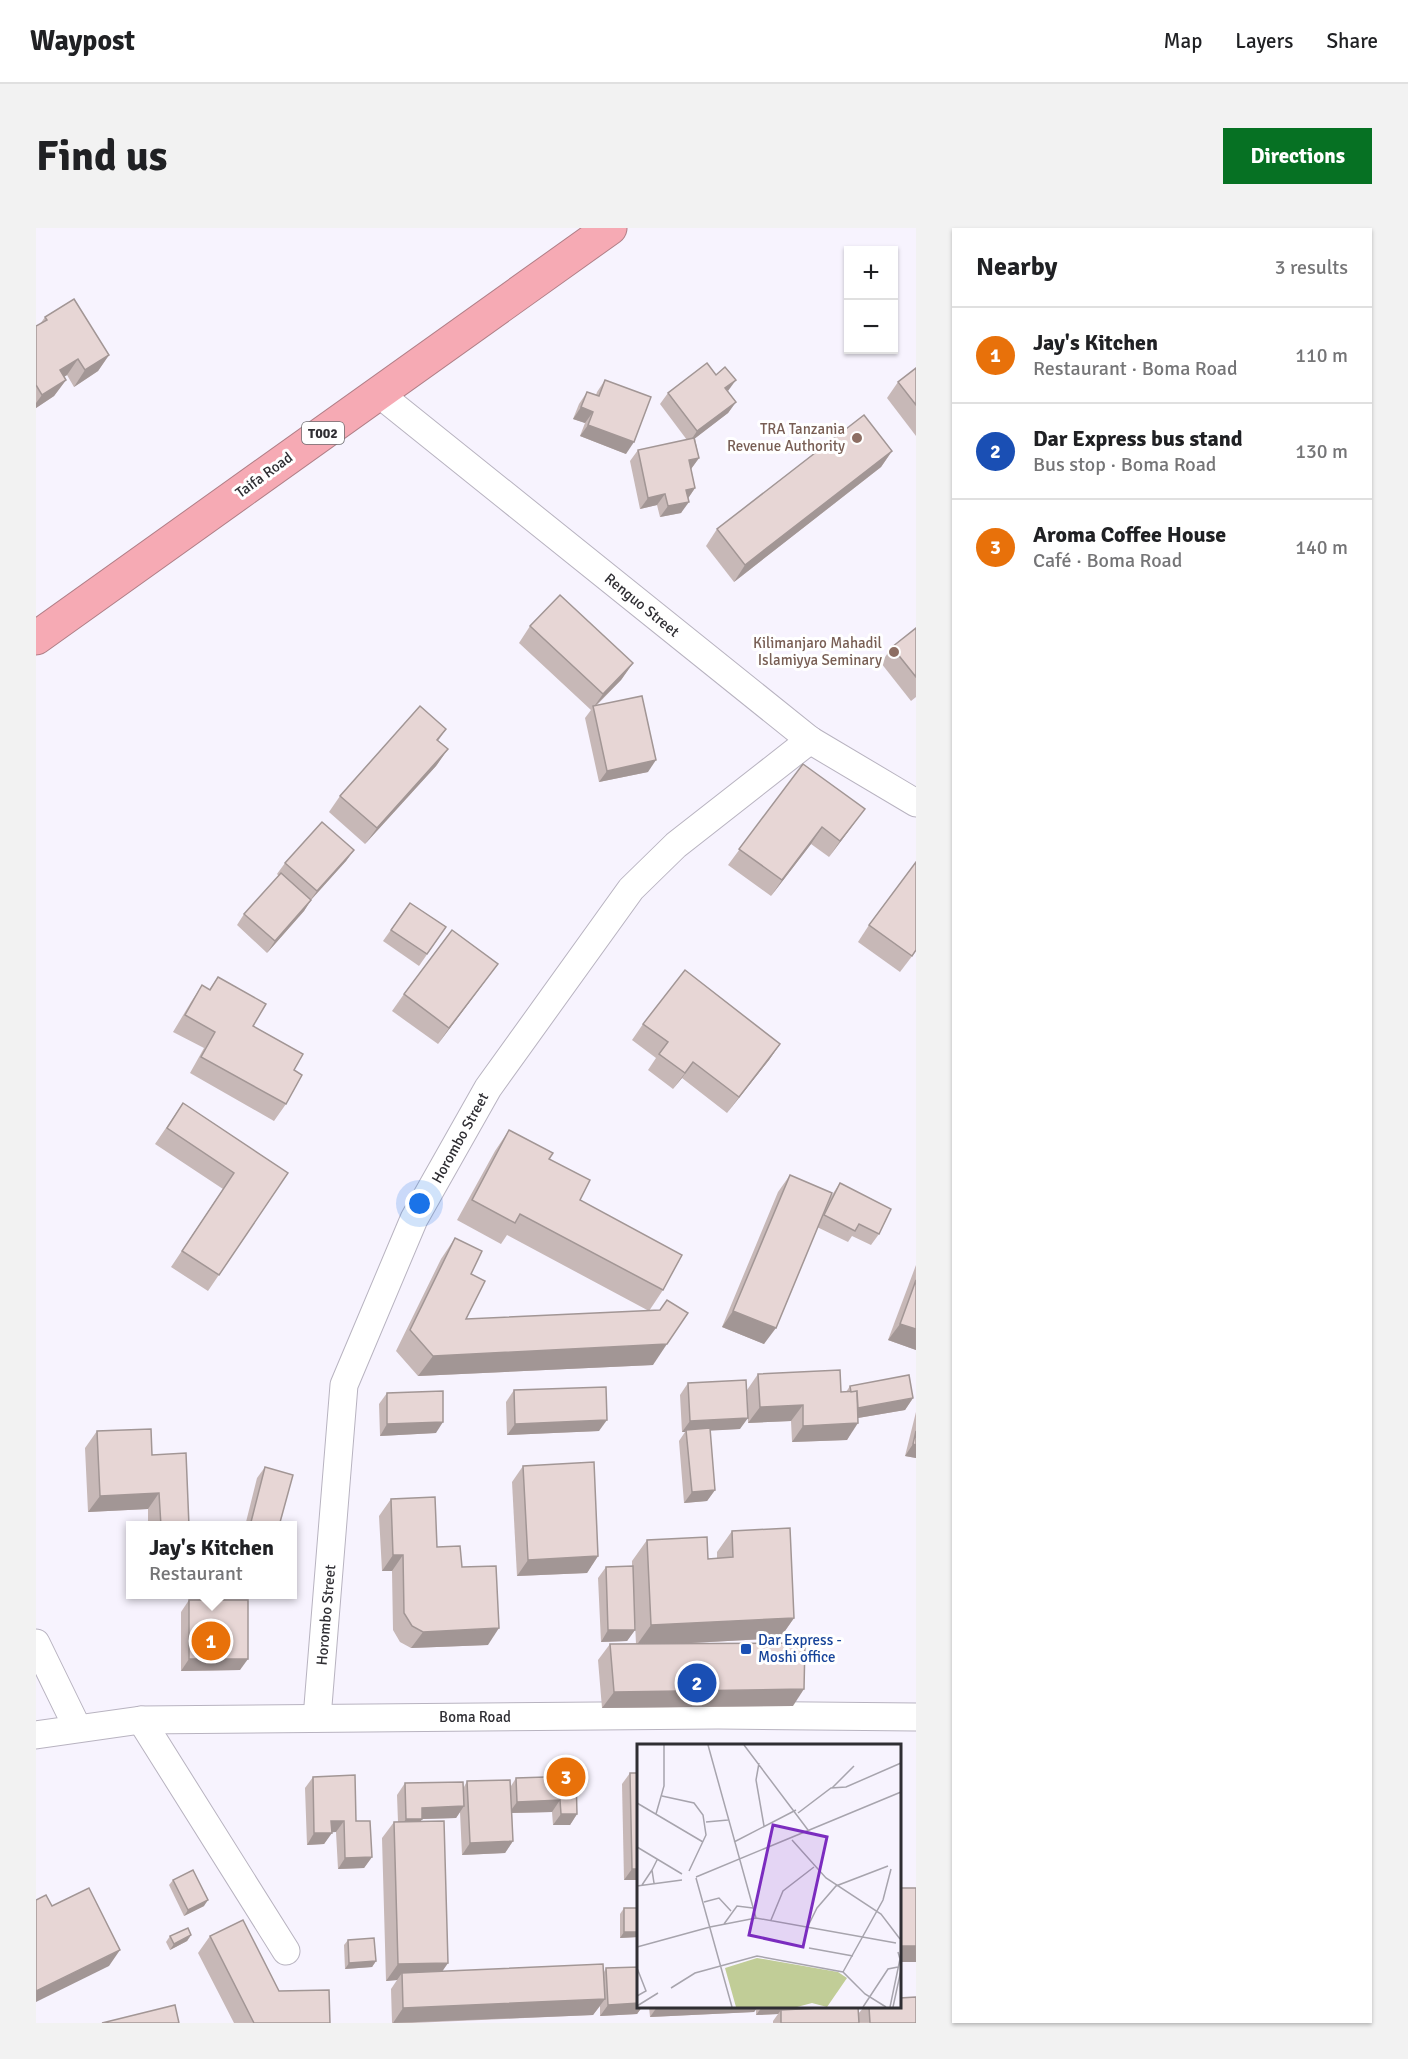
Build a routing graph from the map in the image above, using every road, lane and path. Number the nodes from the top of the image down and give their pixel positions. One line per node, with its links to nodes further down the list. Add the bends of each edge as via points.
1 (610, 228): 2 (highway, Taifa Road / T002)
2 (378, 393): 3 (highway, Taifa Road / T002); 4 (street, Renguo Street)
3 (36, 638)
4 (810, 740): 5 (street, Renguo Street); 8 (street, Horombo Street, via 676,846 631,889 488,1088 414,1219 344,1385)
5 (916, 803)
6 (36, 1643): 10 (street)
7 (915, 1711): 8 (street, Boma Road)
8 (317, 1718): 9 (street, Boma Road)
9 (141, 1720): 10 (street, Boma Road); 12 (street)
10 (77, 1727): 11 (street, Boma Road)
11 (36, 1735)
12 (286, 1951)

